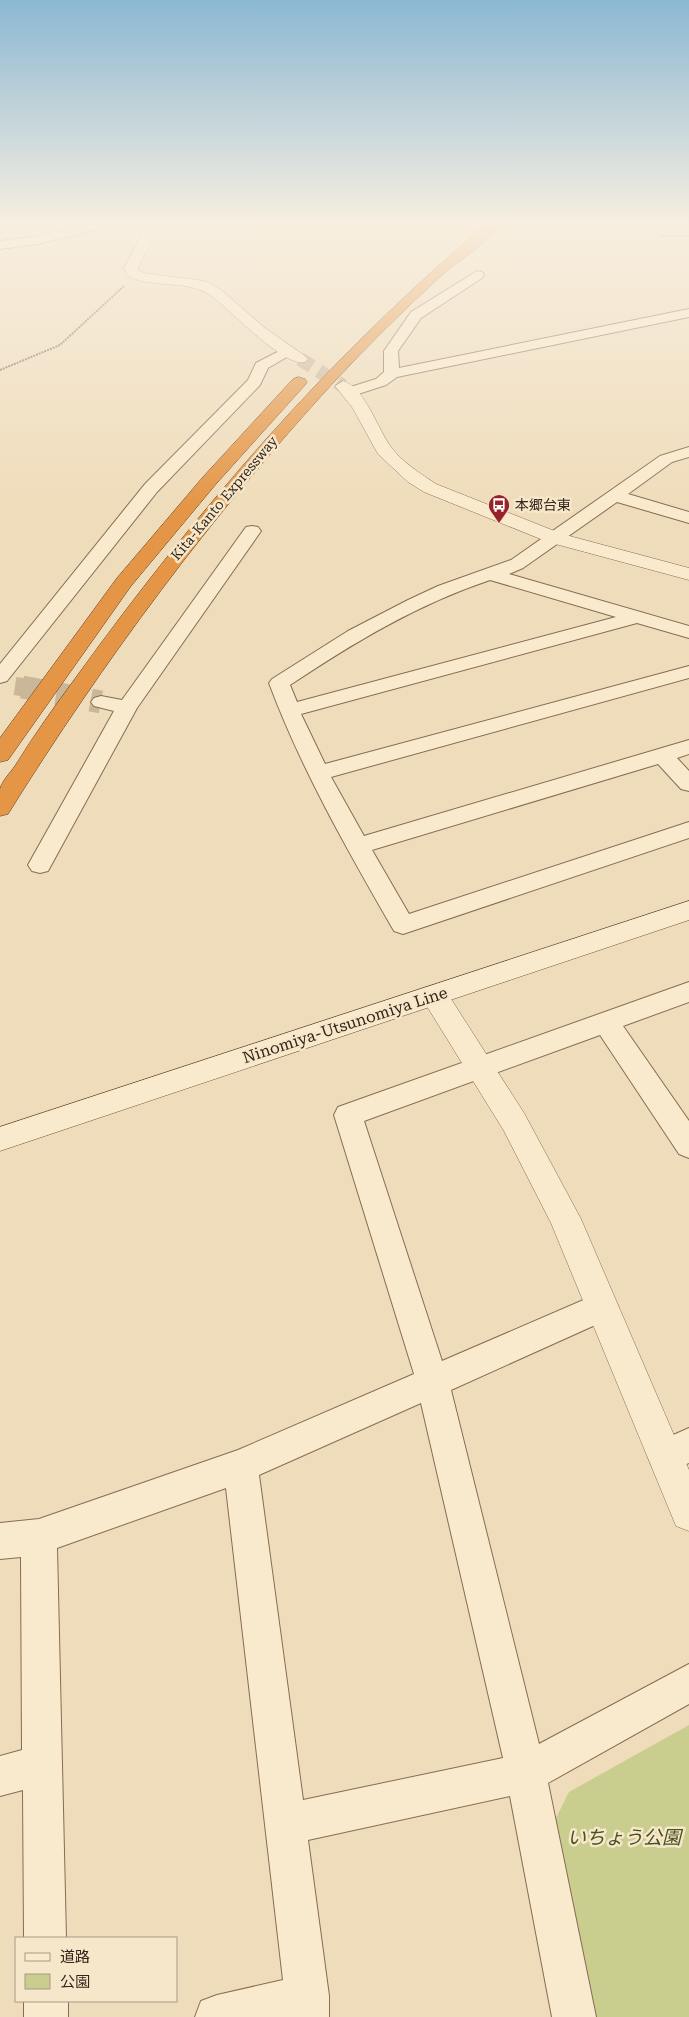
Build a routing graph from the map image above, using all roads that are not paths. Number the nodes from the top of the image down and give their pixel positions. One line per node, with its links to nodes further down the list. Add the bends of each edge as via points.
1 (247, 320): 5 (street)
2 (385, 320): 28 (highway, Kita-Kanto Expressway, via 269,444 152,587 85,679)
3 (412, 320): 7 (street, via 391,351)
4 (654, 320): 7 (street)
5 (294, 355): 19 (street, via 262,366 255,382 151,488)
6 (319, 362): 24 (highway, Kita-Kanto Expressway, via 247,438 124,582)
7 (392, 374): 8 (street, via 381,382)
8 (346, 389): 13 (street, via 384,450 414,478 453,499)
9 (689, 452): 10 (street, via 666,459)
10 (613, 495): 11 (street); 13 (street)
11 (689, 518)
12 (252, 531): 21 (street)
13 (555, 538): 14 (street); 15 (street, via 517,564)
14 (689, 574)
15 (492, 575): 16 (street); 22 (street, via 436,593 338,644 279,683)
16 (637, 617): 17 (street); 22 (street)
17 (689, 632)
18 (689, 672): 26 (street)
19 (5, 682)
20 (101, 702): 21 (street)
21 (126, 707): 31 (street)
22 (289, 711): 26 (street)
23 (689, 747): 25 (street)
24 (0, 755)
25 (662, 755): 27 (street); 30 (street)
26 (319, 773): 30 (street)
27 (689, 784)
28 (0, 808)
29 (689, 830): 30 (street, via 403,925)
30 (359, 846)
31 (40, 865)
32 (689, 910): 34 (street, Ninomiya-Utsunomiya Line)
33 (689, 992): 35 (street)
34 (434, 996): 36 (street); 38 (street, Ninomiya-Utsunomiya Line)
35 (606, 1022): 36 (street); 37 (street)
36 (478, 1068): 40 (street, via 514,1122 565,1219); 41 (street, via 348,1115)
37 (682, 1118): 39 (street)
38 (0, 1139)
39 (689, 1146)
40 (602, 1307): 41 (street); 42 (street)
41 (433, 1383): 43 (street); 49 (street)
42 (677, 1450): 44 (street)
43 (241, 1466): 45 (street); 51 (street)
44 (689, 1513)
45 (39, 1537): 46 (street); 48 (street)
46 (0, 1541)
47 (689, 1683): 49 (street)
48 (43, 1764): 50 (street); 52 (street)
49 (526, 1772): 51 (street); 57 (street)
50 (0, 1776)
51 (286, 1824): 54 (street)
52 (45, 1937)
53 (46, 2002): 55 (street)
54 (307, 2007): 56 (street)
55 (46, 2017)
56 (217, 2017)
57 (574, 2017)

